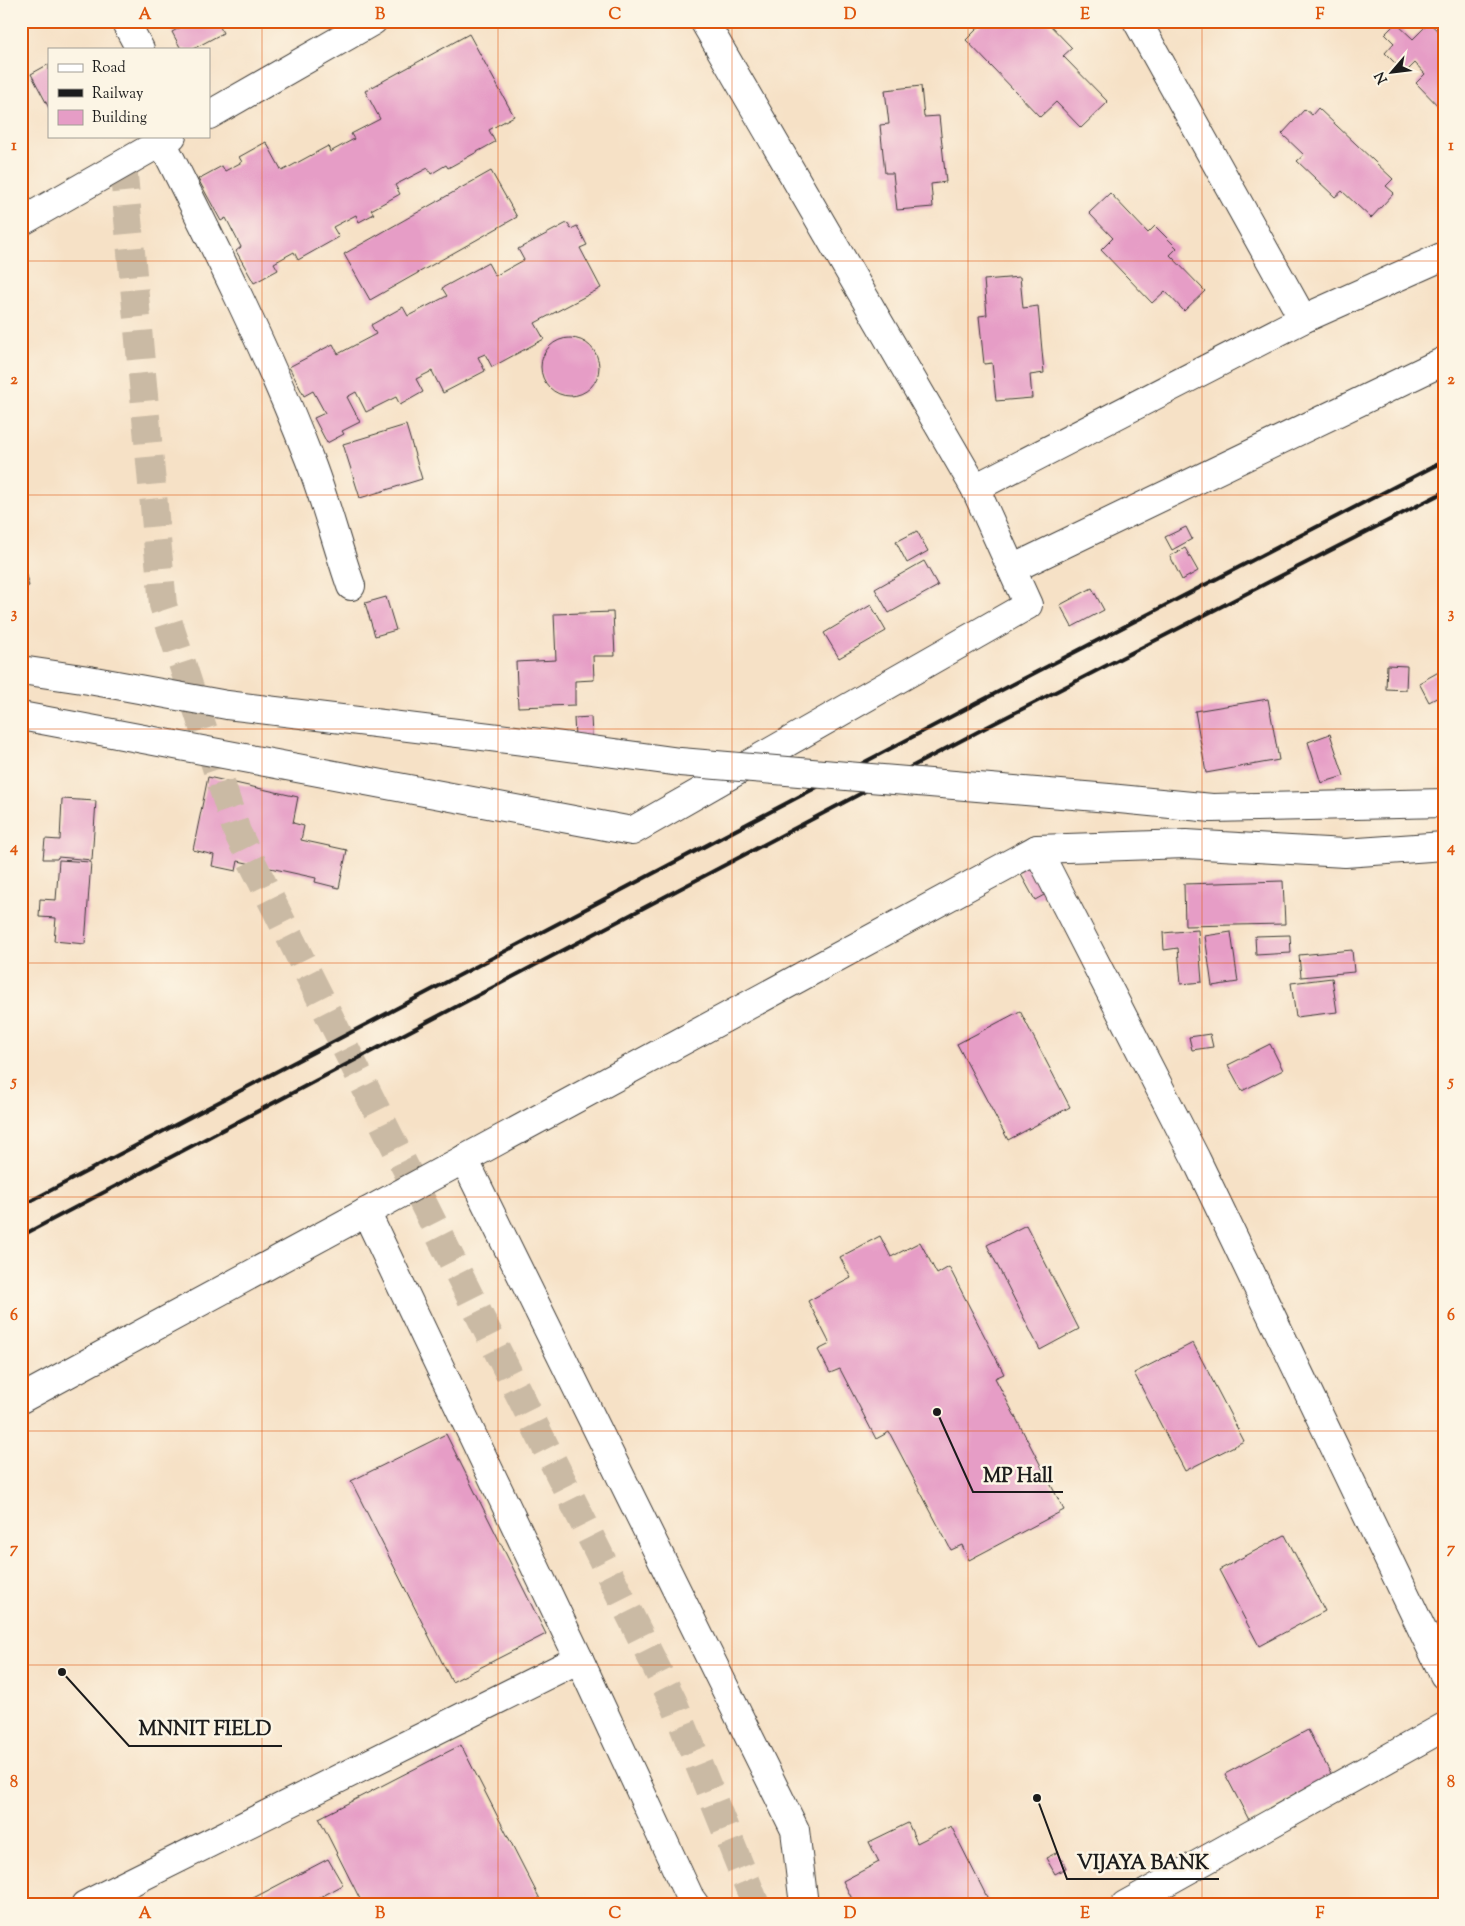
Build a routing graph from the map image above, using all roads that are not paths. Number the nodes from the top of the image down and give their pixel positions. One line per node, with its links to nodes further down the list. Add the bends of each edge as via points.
1 (125, 21): 5 (street)
2 (373, 21): 6 (street)
3 (704, 21): 12 (street)
4 (1137, 21): 10 (street)
5 (139, 48)
6 (210, 114)
7 (167, 139): 8 (street); 14 (street, via 309,458)
8 (21, 222)
9 (1444, 256): 10 (street)
10 (1303, 319): 12 (street)
11 (1444, 361): 13 (street)
12 (975, 488): 13 (street)
13 (1012, 568): 16 (street, via 1028,605 632,831)
14 (350, 586)
15 (21, 670): 17 (street, bridge, via 227,705 680,762 1212,808)
16 (21, 716)
17 (1444, 803)
18 (1444, 846): 19 (street, via 1345,853 1186,844)
19 (1037, 849): 20 (street); 24 (street, via 1196,1159)
20 (464, 1160): 21 (street); 28 (street, via 795,1830)
21 (366, 1212): 22 (street); 23 (street)
22 (21, 1399)
23 (579, 1659): 26 (street); 27 (street)
24 (1444, 1675)
25 (1444, 1726): 29 (street)
26 (85, 1905)
27 (695, 1905)
28 (804, 1905)
29 (1125, 1905)

